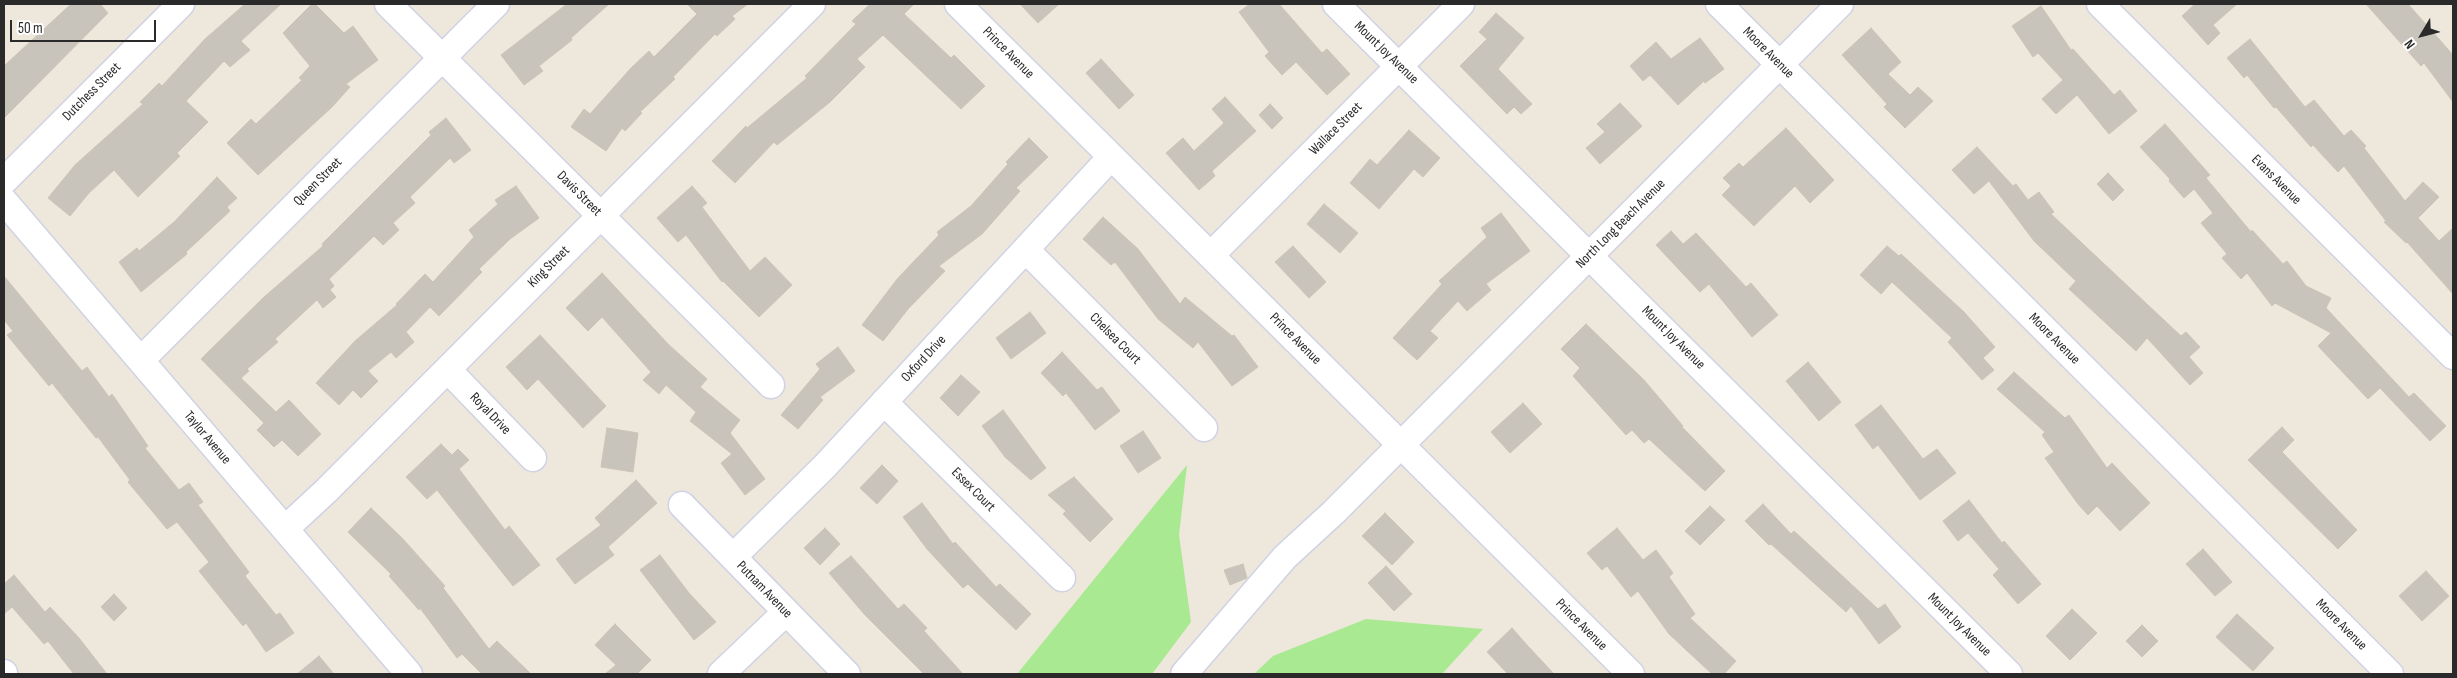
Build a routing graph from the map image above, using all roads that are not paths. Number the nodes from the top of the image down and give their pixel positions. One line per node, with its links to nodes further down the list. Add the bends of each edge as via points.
1 (181, 4): 15 (street, Dutchess Street)
2 (388, 4): 11 (street, Davis Street)
3 (496, 4): 11 (street, Queen Street)
4 (812, 4): 17 (street, King Street)
5 (958, 4): 14 (street, Prince Avenue)
6 (1336, 4): 13 (street, Mount Joy Avenue)
7 (1461, 4): 13 (street, Wallace Street)
8 (1719, 4): 12 (street, Moore Avenue)
9 (1840, 4): 12 (street, North Long Beach Avenue)
10 (2100, 4): 21 (street, Evans Avenue)
11 (442, 58): 17 (street, Davis Street); 22 (street, Queen Street)
12 (1780, 64): 20 (street, North Long Beach Avenue); 40 (street, Moore Avenue)
13 (1400, 65): 19 (street, Wallace Street); 20 (street, Mount Joy Avenue)
14 (1111, 157): 18 (street, Oxford Drive); 19 (street, Prince Avenue)
15 (4, 181)
16 (4, 201): 22 (street, Taylor Avenue)
17 (601, 216): 23 (street, King Street); 24 (street, Davis Street)
18 (1026, 250): 25 (street, Oxford Drive); 26 (street, Chelsea Court)
19 (1211, 255): 27 (street, Prince Avenue)
20 (1590, 255): 27 (street, North Long Beach Avenue); 39 (street, Mount Joy Avenue)
21 (2453, 356)
22 (140, 360): 30 (street, Taylor Avenue)
23 (448, 370): 28 (street, Royal Drive); 30 (street, King Street)
24 (771, 385)
25 (884, 402): 31 (street, Oxford Drive); 32 (street, Essex Court)
26 (1204, 428)
27 (1401, 445): 37 (street, North Long Beach Avenue, via 1285,557); 38 (street, Prince Avenue)
28 (533, 458)
29 (682, 505): 31 (street, Putnam Avenue)
30 (285, 529): 34 (street, Taylor Avenue)
31 (733, 557): 33 (street, Putnam Avenue)
32 (1062, 578)
33 (786, 612): 35 (street); 36 (street, Putnam Avenue)
34 (409, 674)
35 (721, 674)
36 (847, 674)
37 (1184, 674)
38 (1631, 674)
39 (2008, 674)
40 (2390, 674)

